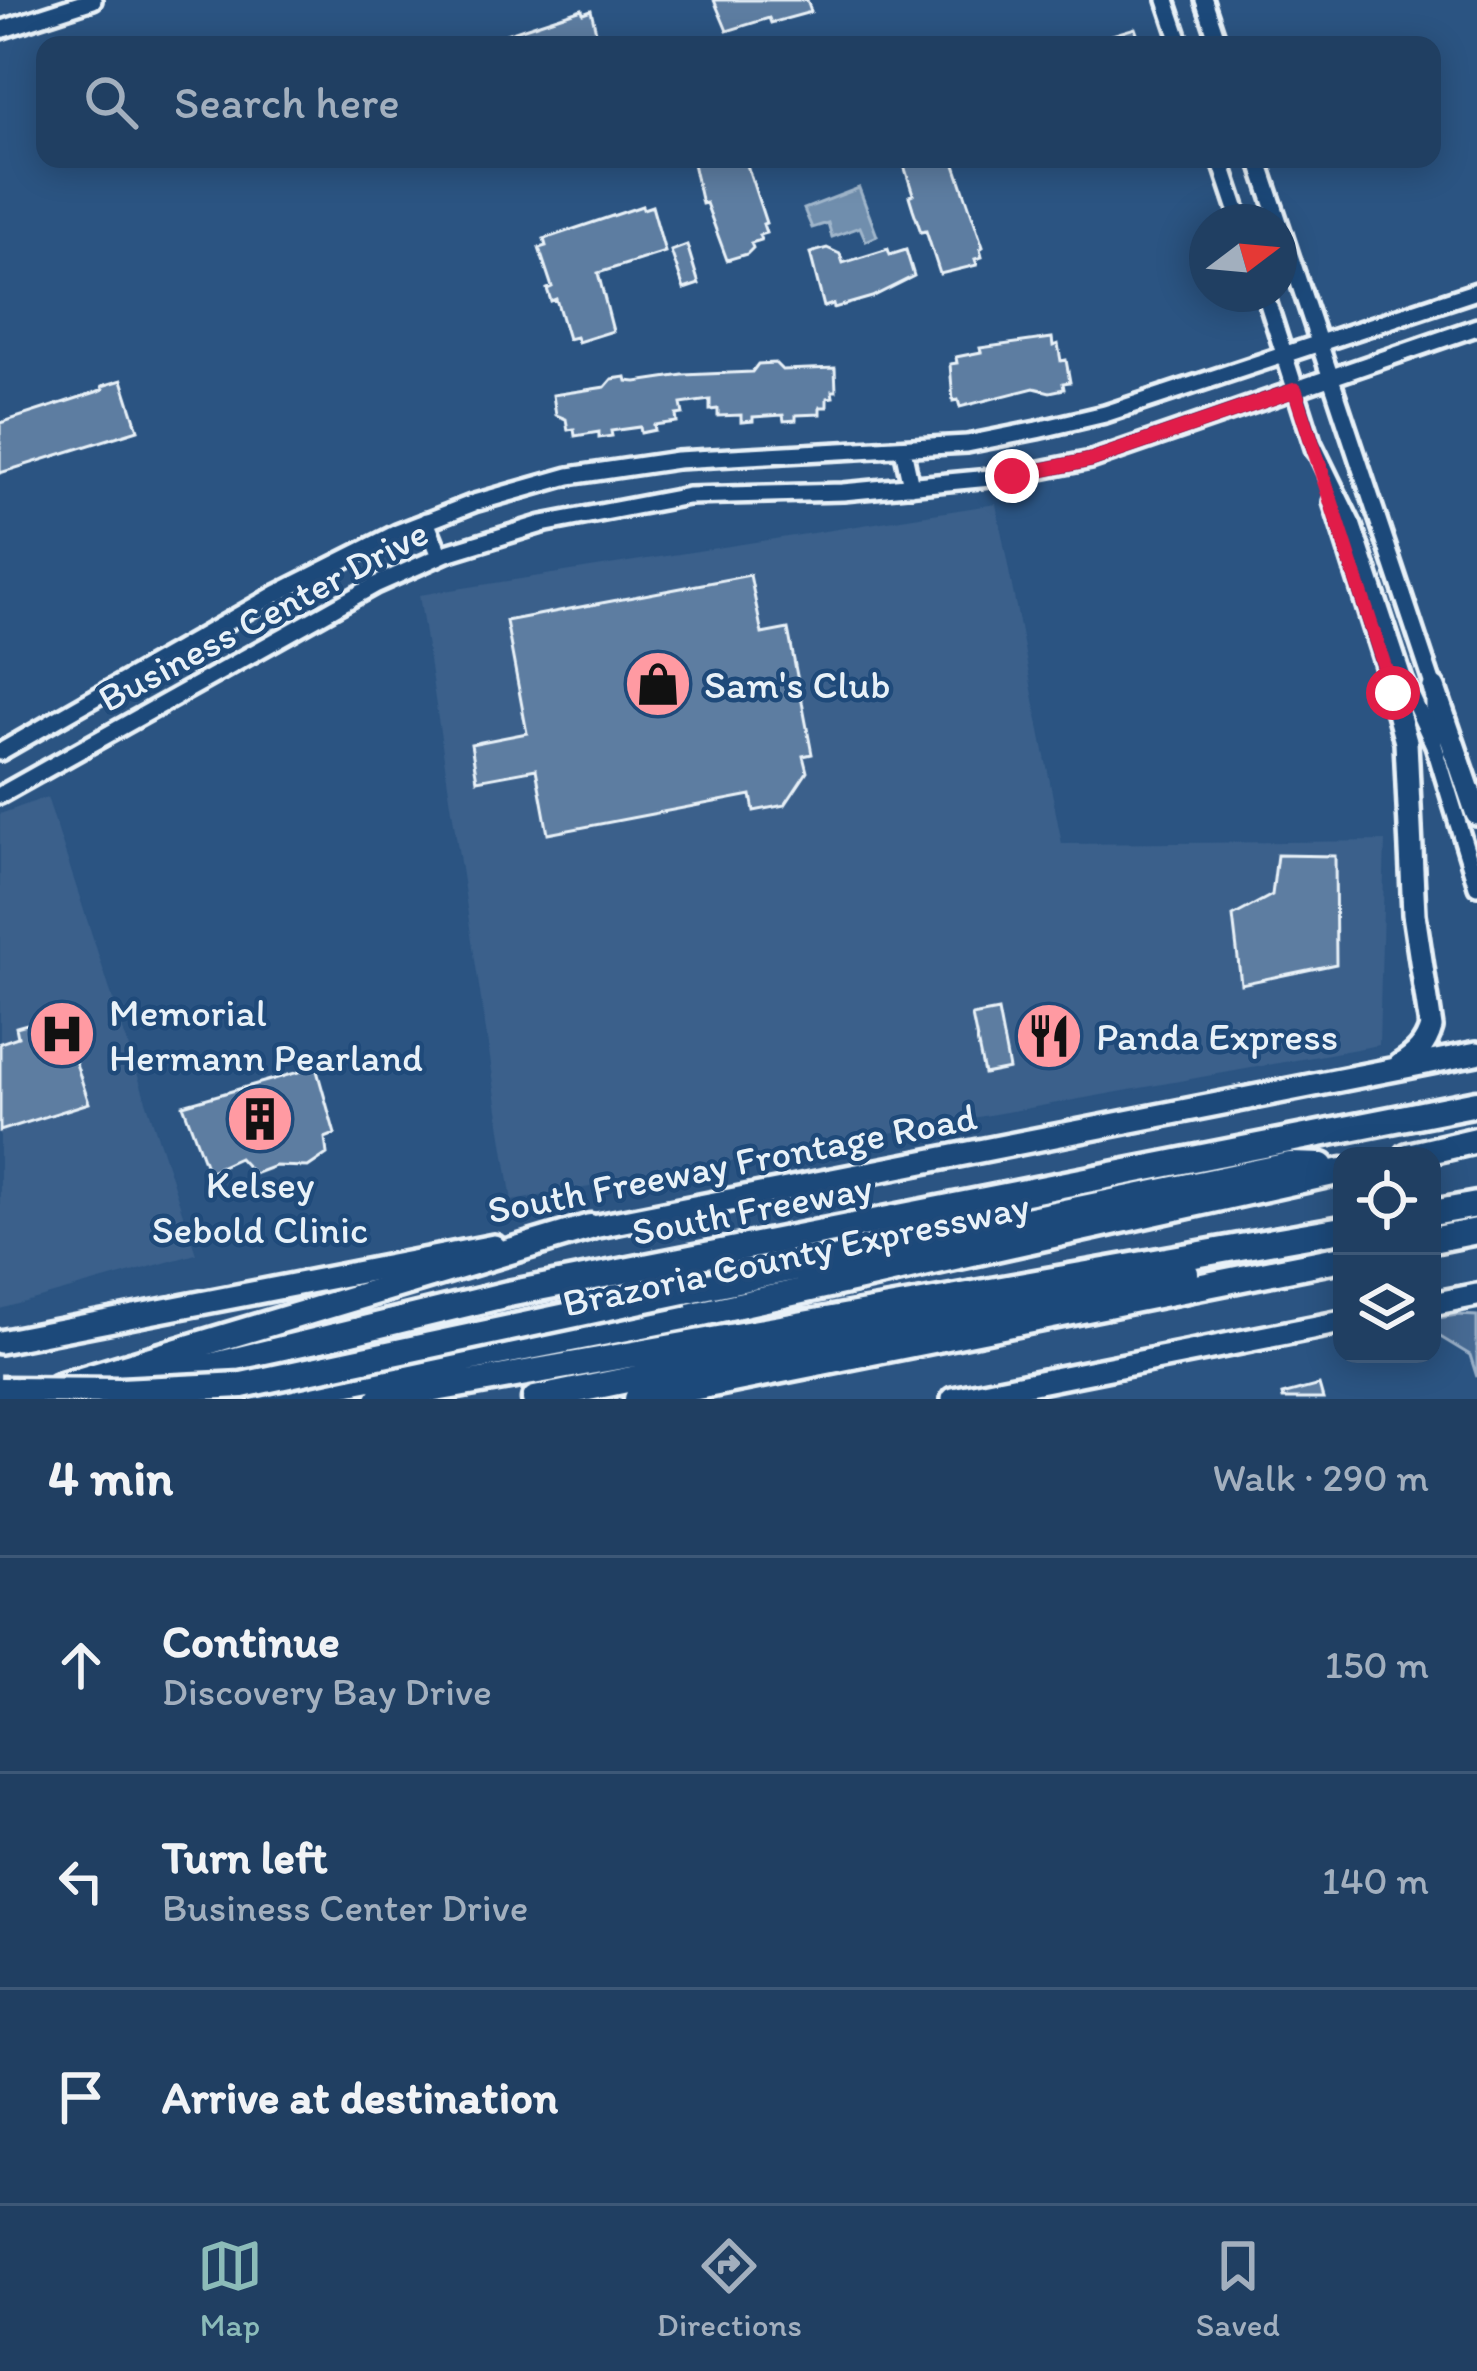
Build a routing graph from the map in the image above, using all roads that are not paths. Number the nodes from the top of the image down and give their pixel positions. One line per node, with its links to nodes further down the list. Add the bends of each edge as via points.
1 (93, 0): 4 (street)
2 (1166, 0): 5 (street)
3 (1204, 0): 6 (street)
4 (0, 30)
5 (1178, 36)
6 (1216, 36)
7 (1223, 168): 9 (street)
8 (1261, 168): 13 (street)
9 (1235, 204)
10 (1477, 291): 13 (street, Business Center Drive)
11 (1271, 312): 14 (street)
12 (1477, 327): 15 (street, Business Center Drive)
13 (1320, 343): 14 (street, Business Center Drive); 15 (street)
14 (1285, 355): 16 (street); 18 (street, Business Center Drive, via 1105,414)
15 (1330, 378): 16 (street, Business Center Drive); 22 (street)
16 (1295, 390): 17 (street); 19 (street, Business Center Drive, via 1091,460)
17 (1313, 444): 23 (street); 24 (street, via 1353,526)
18 (903, 449): 19 (street); 20 (street, Business Center Drive, via 677,460 569,476)
19 (910, 486): 21 (street, Business Center Drive, via 688,496 542,524)
20 (426, 521): 21 (street); 25 (street, Business Center Drive, via 276,594)
21 (440, 556): 26 (street, Business Center Drive)
22 (1434, 688): 24 (street); 27 (main road)
23 (1394, 698): 30 (main road, via 1406,742 1414,914 1431,1027 1415,1055)
24 (1434, 746): 28 (street)
25 (0, 752)
26 (0, 795)
27 (1477, 814)
28 (1477, 886)
29 (1477, 1053): 30 (main road, South Freeway Frontage Road)
30 (1394, 1069): 38 (main road, South Freeway Frontage Road)
31 (1477, 1103): 50 (highway, South Freeway, via 508,1294 152,1381)
32 (1477, 1140): 33 (highway)
33 (1441, 1148)
34 (1333, 1168): 48 (highway, bridge, via 1290,1166 242,1384)
35 (1333, 1170): 51 (highway, Brazoria County Expressway, via 689,1316)
36 (1477, 1205): 37 (highway)
37 (1441, 1211)
38 (590, 1228): 47 (main road, South Freeway Frontage Road); 49 (highway)
39 (1477, 1231): 42 (highway)
40 (1333, 1235): 53 (highway, via 1142,1282)
41 (1333, 1235): 52 (highway, Brazoria County Expressway)
42 (1441, 1238)
43 (1333, 1260): 54 (highway)
44 (1477, 1298): 45 (main road)
45 (1441, 1302)
46 (1333, 1324): 55 (main road)
47 (0, 1342)
48 (0, 1390)
49 (16, 1399)
50 (44, 1399)
51 (262, 1399)
52 (379, 1399)
53 (535, 1399)
54 (637, 1399)
55 (953, 1399)

